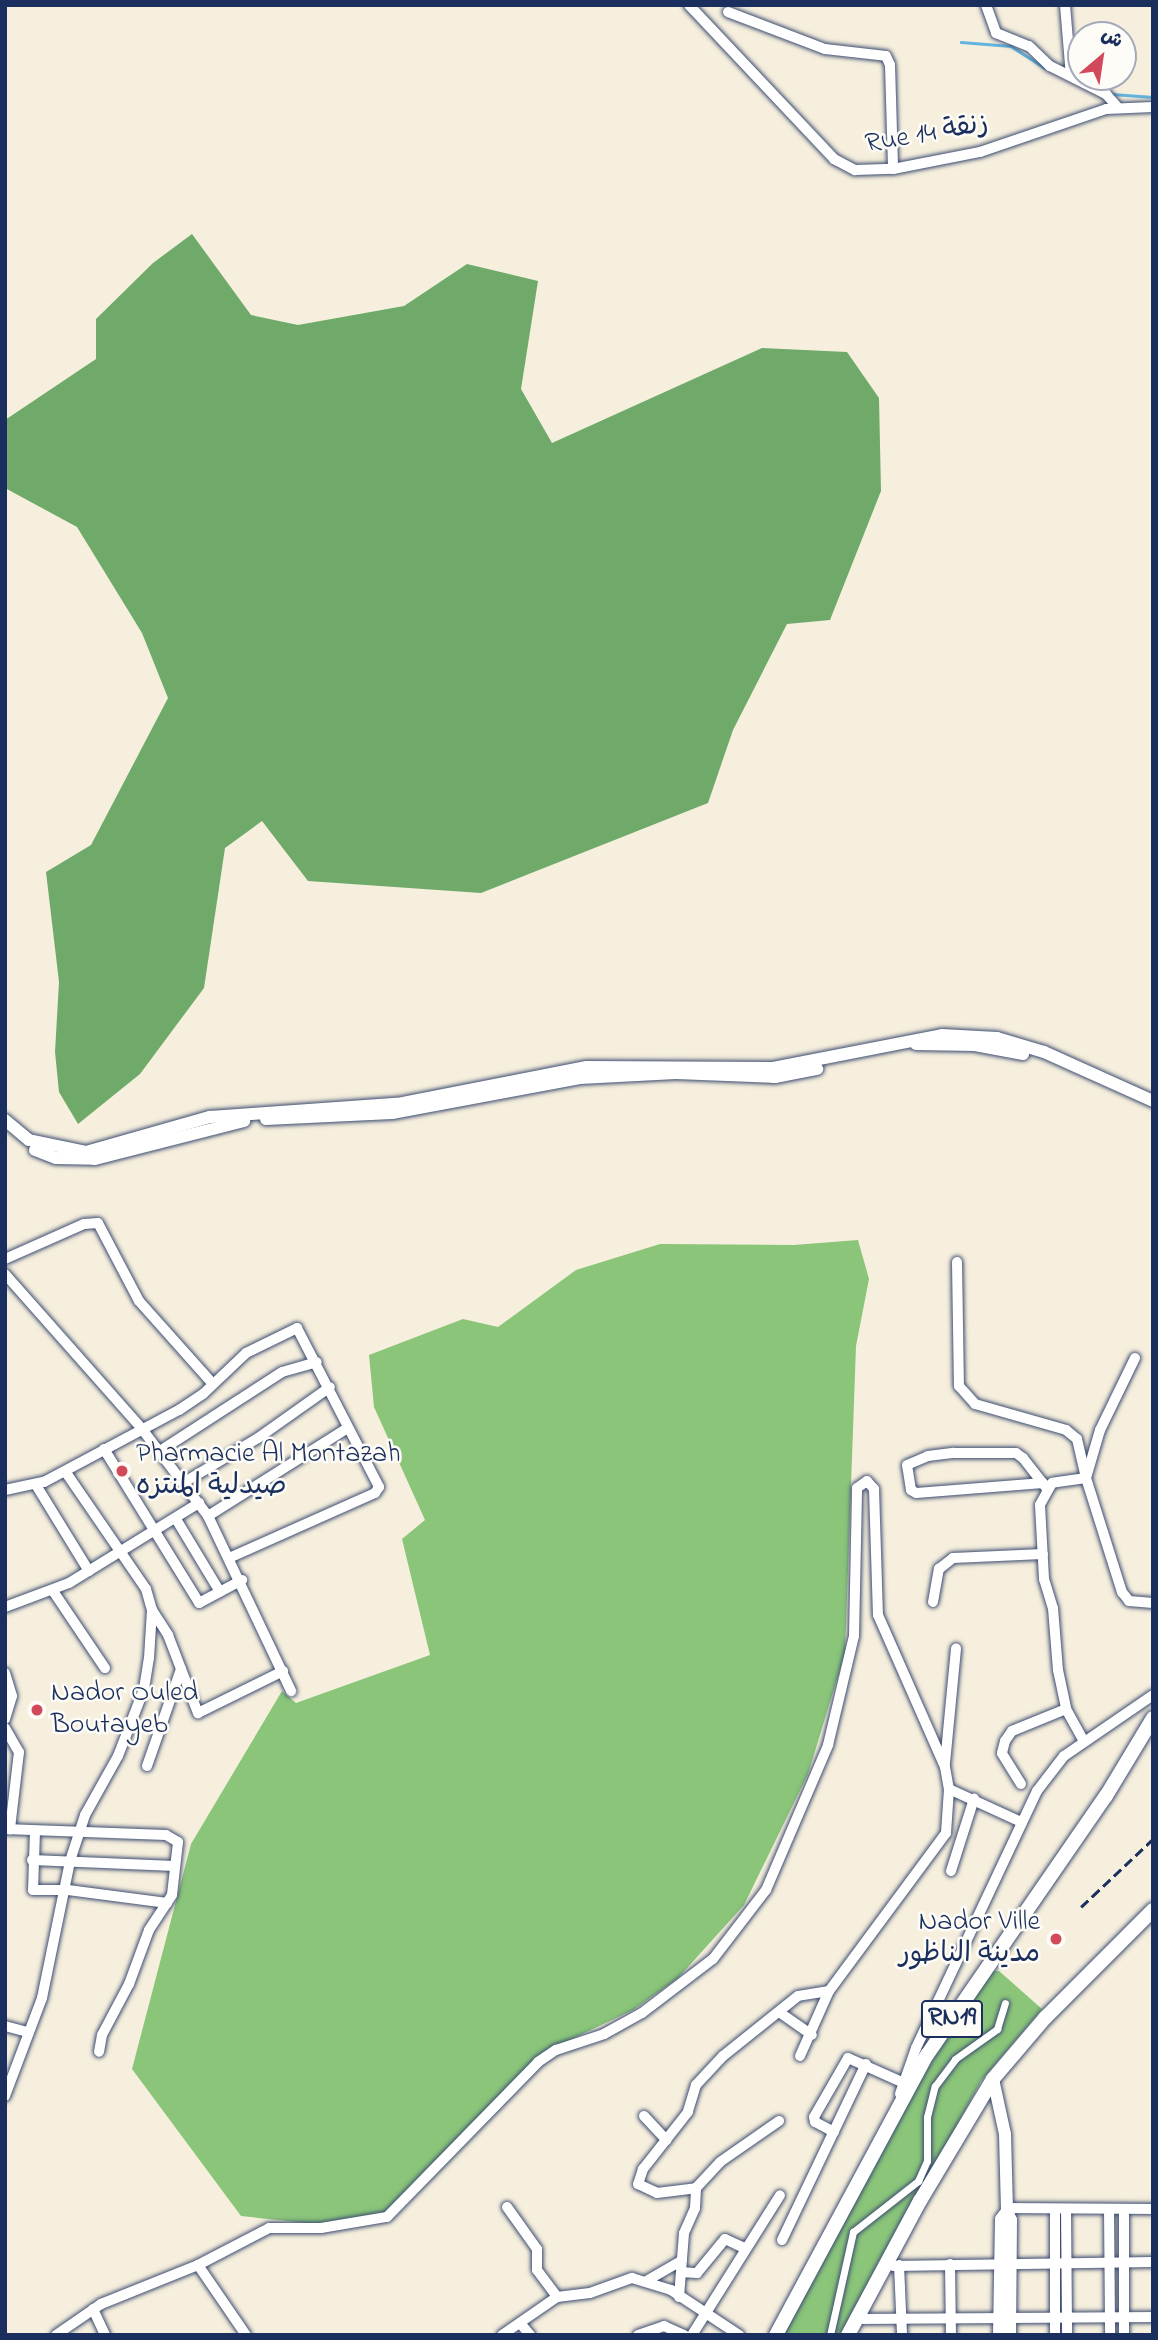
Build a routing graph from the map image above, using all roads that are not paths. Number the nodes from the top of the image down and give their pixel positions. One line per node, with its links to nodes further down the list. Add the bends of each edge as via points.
1 (689, 5): 10 (street, Rue 14 زنقة, via 834,159 855,170)
2 (986, 5): 6 (street, via 996,33 1029,46 1050,66)
3 (1065, 5): 5 (street)
4 (728, 12): 10 (street, via 825,49 886,56)
5 (1067, 29)
6 (1067, 74)
7 (1100, 91): 9 (street)
8 (1153, 107): 9 (street, Rue 14 زنقة)
9 (1118, 108): 10 (street, Rue 14 زنقة, via 980,152)
10 (893, 169)
11 (1152, 1106): 12 (street, via 1044,1052 997,1038 942,1035 773,1068 587,1067 402,1103 210,1117 86,1152 29,1140); 13 (street, via 1013,1051 917,1044 775,1077 606,1076 392,1113 241,1121 77,1161 41,1153)
12 (5, 1120)
13 (5, 1130)
14 (5, 1259): 19 (street, via 84,1224 99,1223 139,1301)
15 (957, 1262): 26 (street, via 959,1386 975,1404 1072,1432)
16 (5, 1274): 22 (street)
17 (1135, 1358): 26 (street, via 1092,1448)
18 (317, 1362): 19 (street, via 303,1332 294,1328 246,1353); 20 (street); 24 (street, via 282,1372)
19 (213, 1384): 22 (street)
20 (330, 1387): 21 (street); 27 (street, via 258,1438)
21 (348, 1428): 32 (street); 37 (street, via 378,1491)
22 (142, 1429): 23 (street); 24 (street)
23 (104, 1449): 25 (street); 34 (street)
24 (160, 1451): 27 (street)
25 (65, 1471): 28 (street); 35 (street)
26 (1086, 1478): 29 (street); 43 (street, via 1122,1592 1129,1601)
27 (183, 1482): 31 (street)
28 (36, 1485): 30 (street); 38 (street)
29 (1045, 1485): 29 (street, via 1016,1453 954,1453 928,1456 907,1465 911,1490 916,1493); 36 (street, via 1040,1504)
30 (5, 1490)
31 (199, 1503): 32 (street); 33 (street)
32 (208, 1516): 37 (street)
33 (176, 1518): 34 (street); 41 (street)
34 (154, 1531): 35 (street); 41 (street, via 199,1603)
35 (120, 1552): 38 (street); 45 (street, via 146,1589)
36 (1043, 1554): 42 (street, via 953,1558 939,1569); 53 (street)
37 (231, 1557): 39 (street)
38 (89, 1572): 40 (street)
39 (242, 1580): 41 (street); 49 (street)
40 (53, 1591): 44 (street); 47 (street)
41 (220, 1592)
42 (933, 1602)
43 (1153, 1603)
44 (5, 1607)
45 (152, 1610): 48 (street); 66 (street, via 144,1689 118,1756 89,1804)
46 (956, 1649): 59 (street)
47 (105, 1668)
48 (181, 1668): 49 (street, via 194,1708 201,1713); 58 (street)
49 (283, 1671): 51 (street)
50 (5, 1673): 55 (street, via 12,1696)
51 (292, 1691)
52 (1153, 1695): 57 (street)
53 (1066, 1709): 57 (street); 60 (street, via 1012,1731 1005,1741 1002,1753)
54 (1153, 1718): 86 (main road, RN19, via 1107,1796 927,2055)
55 (5, 1719)
56 (5, 1728): 64 (street, via 19,1752)
57 (1084, 1741): 63 (street, via 1050,1771)
58 (147, 1766)
59 (945, 1767): 61 (street); 110 (street, via 881,1627 874,1489 863,1481 857,1488 854,1636 833,1730 766,1890 738,1931 681,1987 642,2013 538,2062 395,2213 367,2223 269,2228)
60 (1021, 1784)
61 (949, 1789): 62 (street); 74 (street, via 948,1822 941,1842)
62 (974, 1799): 63 (street); 70 (street)
63 (1019, 1821): 84 (street)
64 (7, 1829): 65 (street)
65 (35, 1831): 66 (street); 67 (street)
66 (81, 1832): 68 (street); 69 (street, via 172,1836 178,1842)
67 (32, 1860): 68 (street); 71 (street, via 33,1890)
68 (70, 1861): 69 (street); 71 (street)
69 (175, 1866): 72 (street)
70 (951, 1871)
71 (68, 1890): 72 (street); 78 (street, via 57,1919 42,1998)
72 (167, 1903): 80 (street, via 149,1930 129,1984 102,2035)
73 (1153, 1910): 83 (main road, via 1045,2018)
74 (829, 1991): 76 (street, via 798,1996); 79 (street)
75 (1005, 2003): 138 (street, via 997,2029 955,2059 935,2086 927,2117 927,2161 918,2180 853,2232)
76 (779, 2012): 79 (street); 90 (street, via 713,2064 696,2085 688,2112)
77 (5, 2026): 78 (street)
78 (28, 2032): 85 (street)
79 (811, 2035): 81 (street)
80 (99, 2052)
81 (800, 2056)
82 (866, 2064): 84 (street); 89 (street); 89 (street, via 848,2058 814,2117)
83 (993, 2079): 92 (main road); 95 (street, via 1005,2134)
84 (904, 2083): 86 (street)
85 (5, 2096)
86 (894, 2111): 137 (main road, RN19, via 812,2275)
87 (644, 2116): 90 (street)
88 (779, 2121): 91 (street, via 720,2162)
89 (834, 2132): 100 (street)
90 (666, 2140): 91 (street, via 639,2175 638,2184 657,2193)
91 (696, 2189): 102 (street)
92 (929, 2189): 111 (main road); 139 (main road)
93 (780, 2195): 101 (street)
94 (507, 2207): 114 (street, via 532,2242 537,2270)
95 (1007, 2209): 96 (street); 109 (street, via 1011,2220)
96 (1060, 2209): 97 (street); 105 (street); 106 (street)
97 (1110, 2209): 98 (street); 107 (street)
98 (1124, 2209): 99 (street); 103 (street)
99 (1153, 2209)
100 (782, 2240)
101 (744, 2248): 112 (street, via 724,2239 697,2273); 117 (street)
102 (682, 2260): 112 (street); 113 (street)
103 (1124, 2262): 104 (street); 107 (street); 121 (street)
104 (1153, 2262)
105 (1055, 2263): 106 (street); 109 (street); 118 (street)
106 (1067, 2263): 107 (street); 119 (street)
107 (1110, 2263): 120 (street)
108 (950, 2264): 109 (street); 111 (street); 123 (street)
109 (1006, 2264): 124 (street)
110 (198, 2265): 116 (street); 130 (street)
111 (896, 2265): 125 (main road); 126 (street)
112 (681, 2272): 115 (street)
113 (648, 2280): 114 (street, via 625,2278 590,2293); 115 (street)
114 (557, 2297): 127 (street)
115 (678, 2297): 117 (street)
116 (93, 2309): 128 (street); 129 (street)
117 (703, 2313): 135 (street); 136 (street)
118 (1055, 2317): 119 (street); 124 (street); 145 (street)
119 (1067, 2317): 120 (street); 146 (street)
120 (1110, 2317): 121 (street); 147 (street)
121 (1124, 2317): 122 (street); 148 (street)
122 (1153, 2317)
123 (951, 2318): 124 (street); 126 (street); 142 (street)
124 (1004, 2318): 143 (street); 144 (street)
125 (863, 2319): 126 (street); 140 (main road)
126 (901, 2319): 141 (street)
127 (520, 2323): 131 (street); 132 (street)
128 (56, 2335)
129 (105, 2335)
130 (246, 2335)
131 (502, 2335)
132 (530, 2335)
133 (639, 2335): 134 (street, via 664,2326)
134 (684, 2335)
135 (692, 2335)
136 (740, 2335)
137 (776, 2335)
138 (830, 2335)
139 (848, 2335)
140 (855, 2335)
141 (902, 2335)
142 (951, 2335)
143 (999, 2335)
144 (1010, 2335)
145 (1055, 2335)
146 (1067, 2335)
147 (1110, 2335)
148 (1124, 2335)

